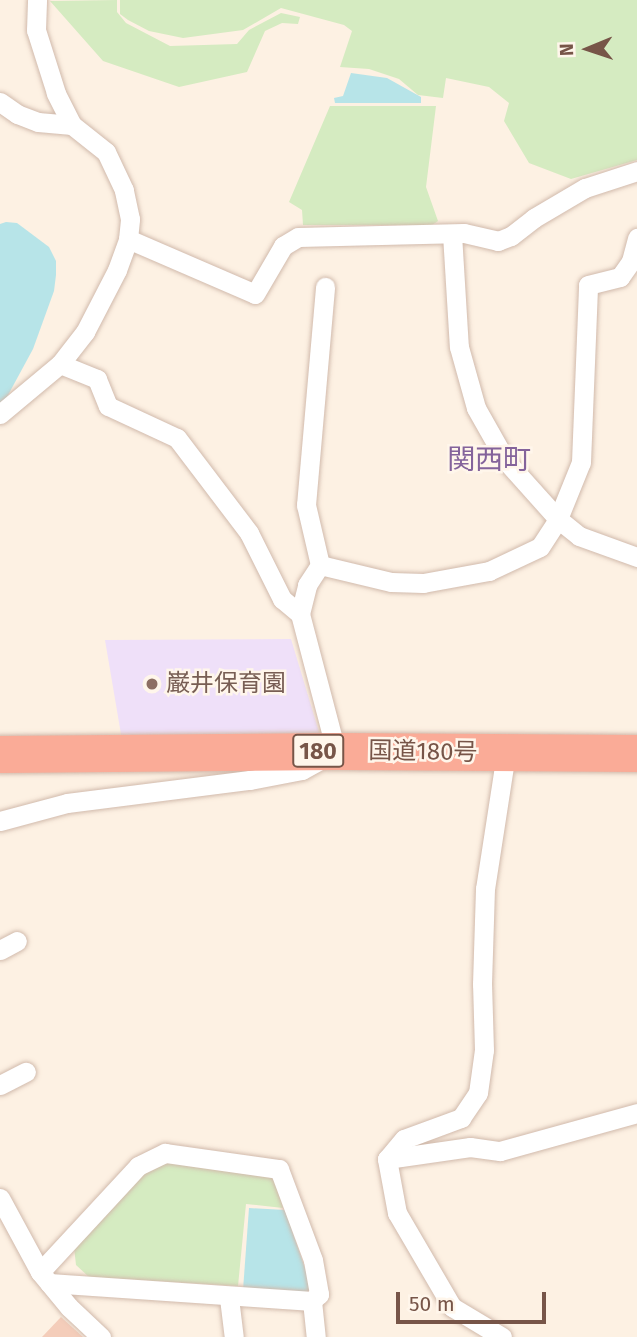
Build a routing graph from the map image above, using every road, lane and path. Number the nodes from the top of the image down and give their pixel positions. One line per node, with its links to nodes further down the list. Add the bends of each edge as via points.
1 (37, 0): 3 (street, via 36,30 56,93)
2 (0, 102): 3 (street, via 38,122)
3 (72, 125): 7 (street, via 106,152 124,190 130,219)
4 (637, 171): 5 (street, via 585,188 505,239)
5 (453, 234): 7 (street, via 298,237 284,246 255,294); 11 (street, via 459,347 476,408 506,461)
6 (637, 238): 11 (street, via 631,261 620,277 589,285 581,462)
7 (128, 239): 9 (street, via 85,332)
8 (325, 287): 13 (street, via 306,505)
9 (60, 364): 10 (street); 14 (street, via 97,379 108,405 177,438 248,533 282,599)
10 (0, 414)
11 (558, 519): 12 (street, via 579,536); 13 (street, via 540,547 476,573 423,583 391,582)
12 (637, 557)
13 (320, 565): 14 (street, via 307,585)
14 (300, 614): 15 (street)
15 (336, 751): 17 (highway, 国道180号 / 180); 18 (highway, 国道180号 / 180); 19 (street, via 302,770 67,803)
16 (637, 752): 17 (highway, 国道180号 / 180)
17 (506, 753): 23 (street, via 485,889 484,1051 478,1093 461,1118 404,1139)
18 (0, 754)
19 (0, 821)
20 (26, 1072): 21 (street)
21 (0, 1086)
22 (637, 1113): 23 (street, via 500,1151 470,1147)
23 (387, 1159): 31 (street, via 397,1213 452,1307)
24 (0, 1198): 25 (street)
25 (45, 1278): 26 (street); 27 (street, via 138,1166 164,1153 279,1169 313,1260 319,1294); 28 (street)
26 (229, 1298): 27 (street); 29 (street)
27 (312, 1301): 30 (street)
28 (101, 1337)
29 (234, 1337)
30 (316, 1337)
31 (502, 1337)

